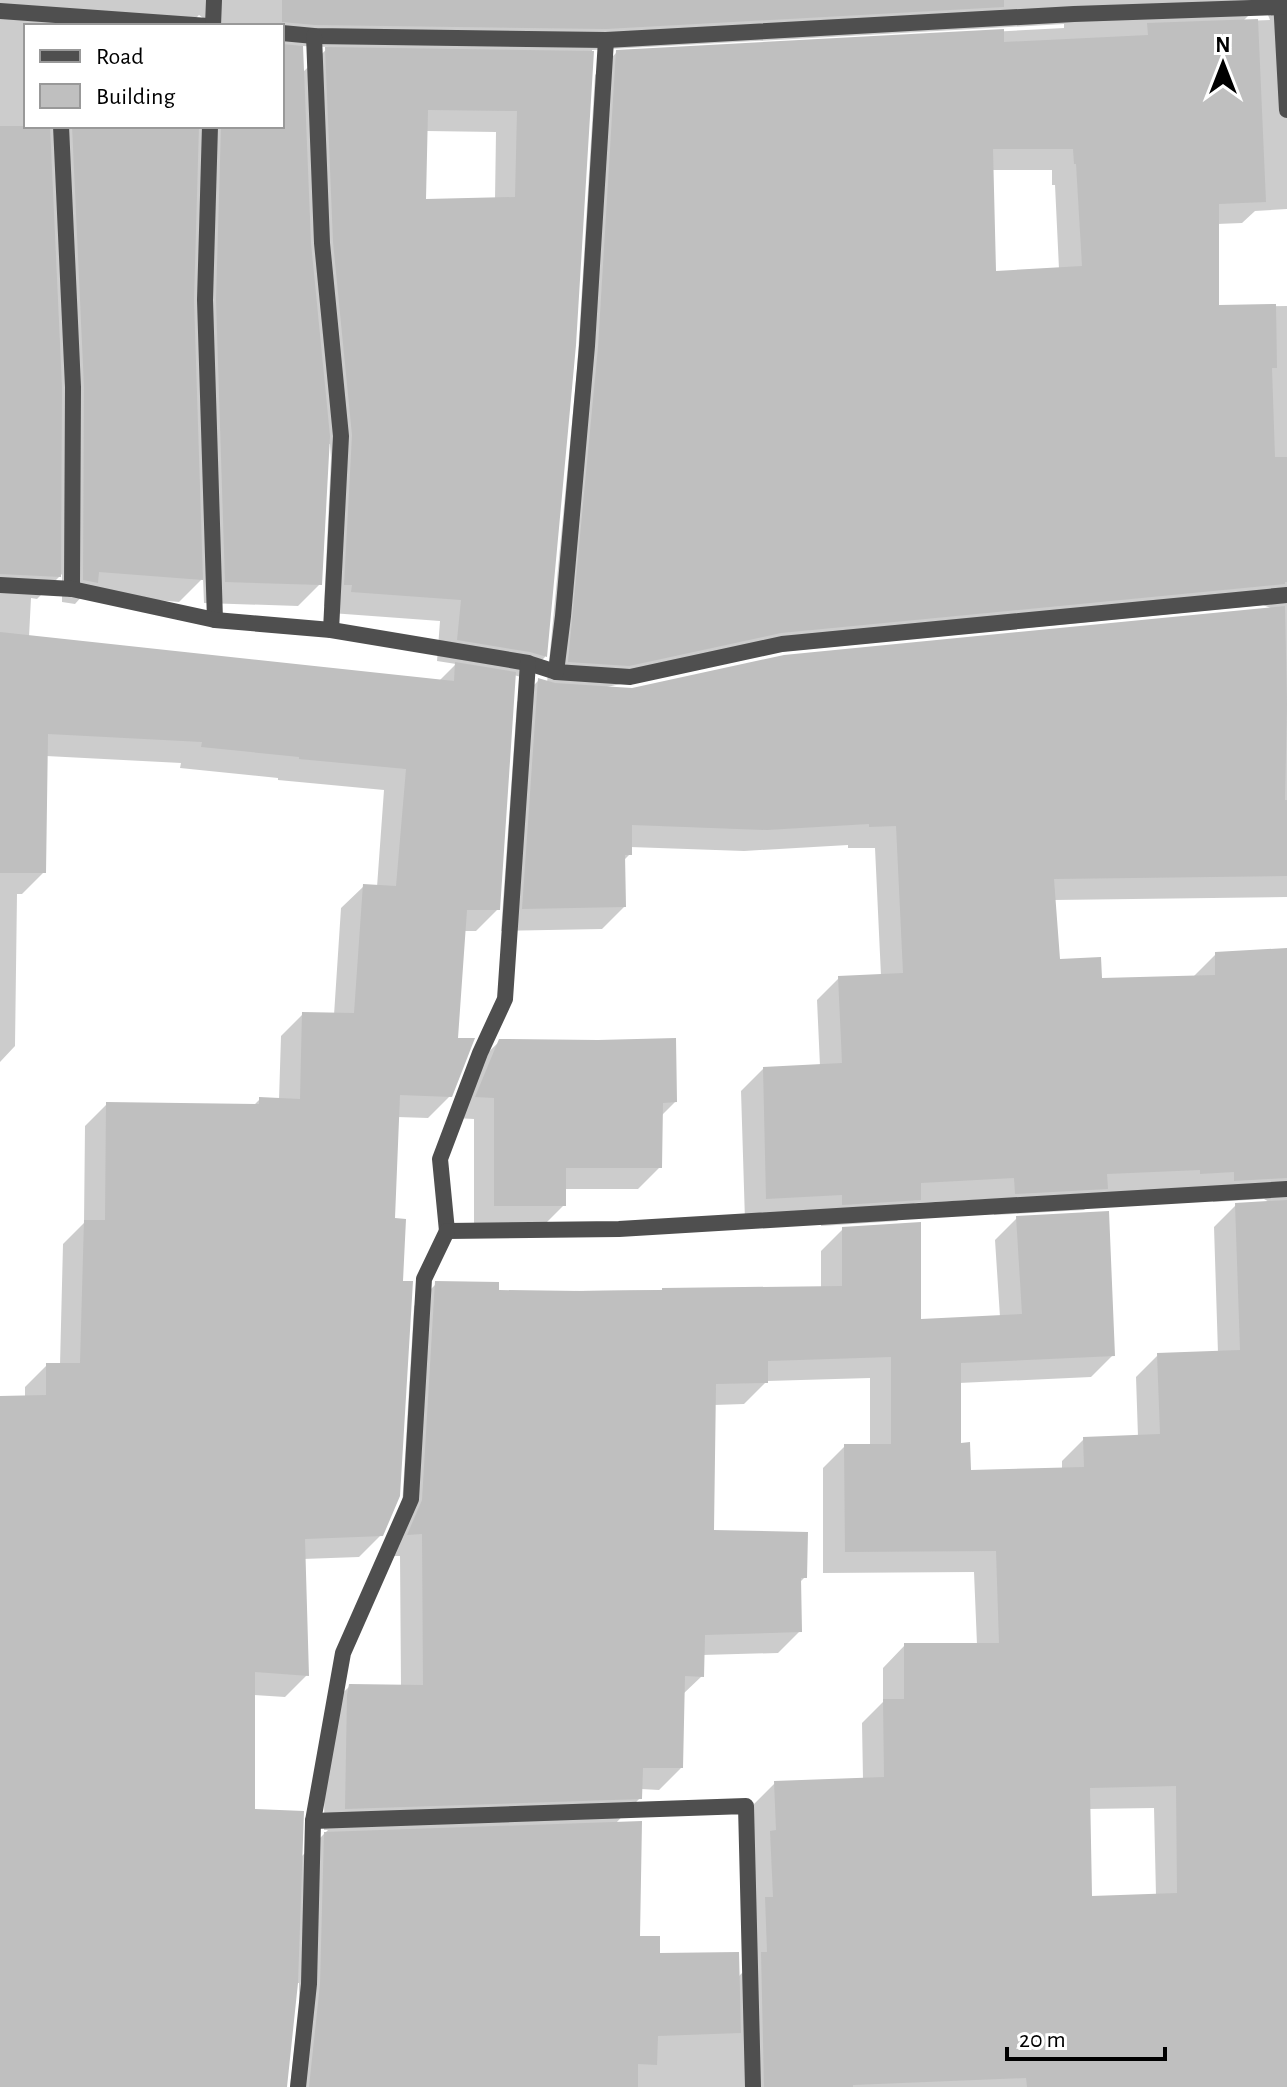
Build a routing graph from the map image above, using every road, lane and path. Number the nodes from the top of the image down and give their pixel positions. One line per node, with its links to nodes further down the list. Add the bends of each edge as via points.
1 (214, 0): 6 (street)
2 (1281, 4): 9 (street); 10 (street)
3 (0, 11): 4 (street)
4 (55, 20): 5 (street)
5 (158, 24)
6 (210, 24)
7 (284, 33): 8 (street)
8 (314, 36): 9 (street); 17 (street, via 322,243 341,436)
9 (606, 40): 19 (street, via 587,346)
10 (1287, 110)
11 (61, 128): 14 (street, via 73,387)
12 (210, 128): 16 (street, via 205,300)
13 (0, 585): 14 (street)
14 (72, 589): 16 (street)
15 (1287, 595): 19 (street, via 782,644 630,677)
16 (215, 620): 17 (street)
17 (331, 630): 18 (street)
18 (528, 663): 19 (street); 21 (street, via 505,999 440,1159)
19 (556, 672)
20 (1287, 1189): 21 (street, via 619,1229)
21 (447, 1231): 22 (street, via 424,1279 411,1499 343,1653)
22 (313, 1821): 23 (street, via 309,1984); 24 (street, via 746,1806)
23 (298, 2087)
24 (753, 2087)

